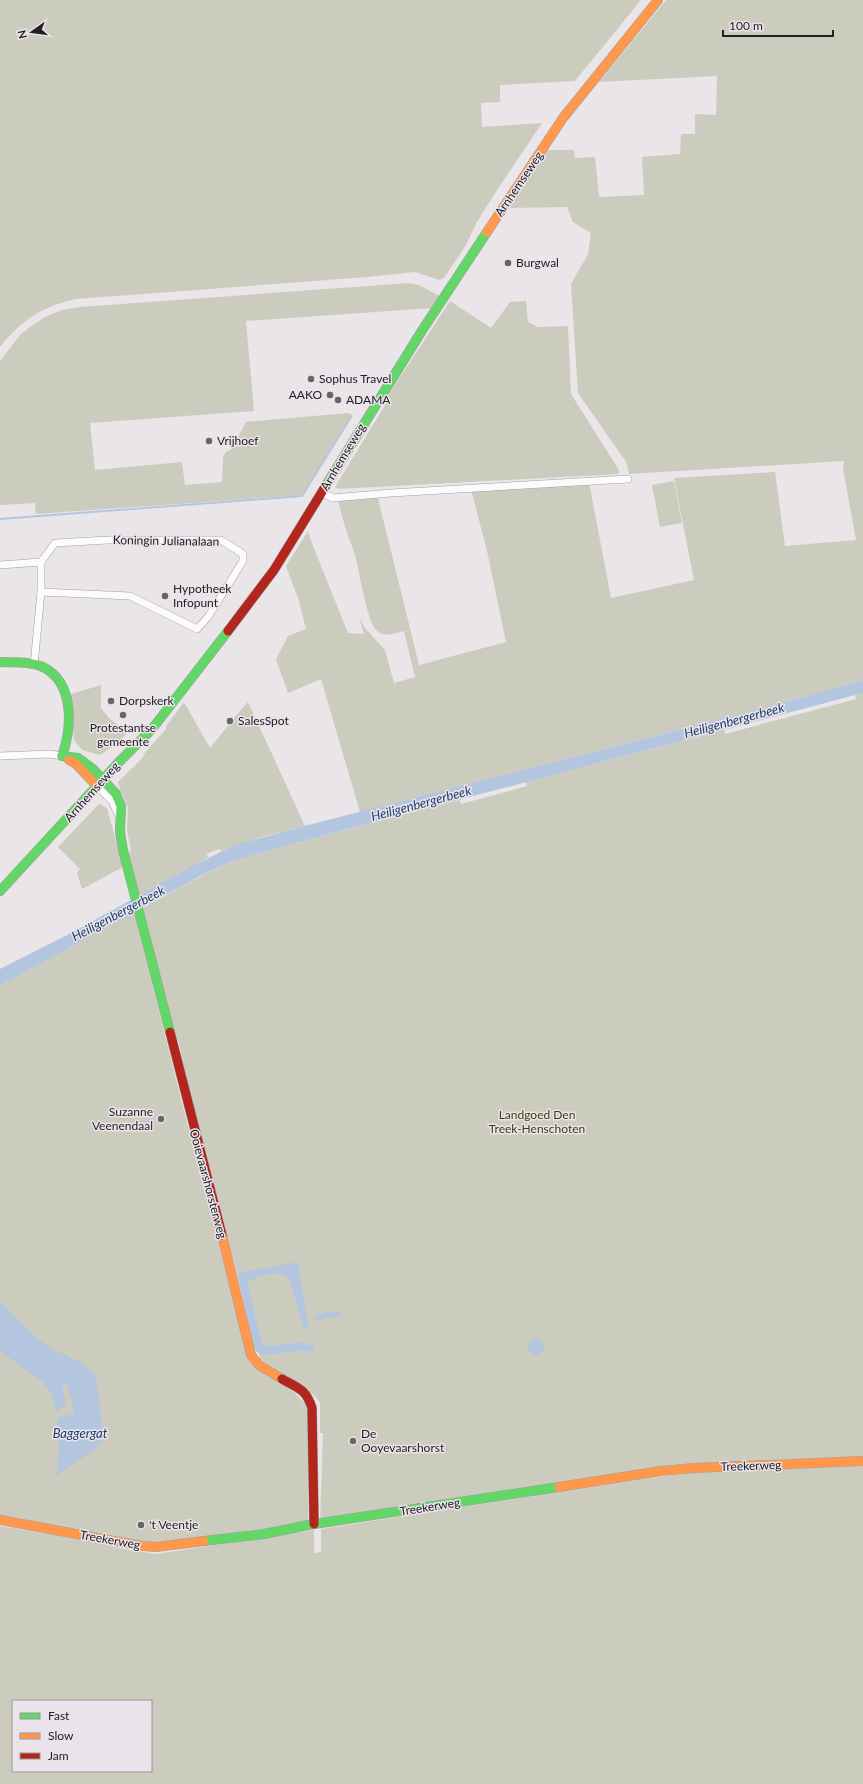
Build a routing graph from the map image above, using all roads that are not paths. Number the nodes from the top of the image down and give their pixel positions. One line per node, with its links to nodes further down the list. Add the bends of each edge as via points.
1 (658, 0): 3 (street, Arnhemseweg, via 555,130 422,330)
2 (628, 479): 3 (street, via 332,498)
3 (321, 492): 11 (street, Arnhemseweg, via 274,570 152,729)
4 (40, 562): 5 (street); 6 (street); 6 (street, Koningin Julianalaan, via 55,542 221,540 243,554 243,561 208,617 197,629 130,596)
5 (0, 565)
6 (41, 592): 8 (street)
7 (0, 662): 8 (street)
8 (34, 665): 10 (street, via 56,674 63,690 68,707 70,731)
9 (0, 756): 10 (street)
10 (62, 756): 11 (street, Ooievaarshorsterweg, via 78,758 93,769)
11 (100, 783): 12 (street, Arnhemseweg); 15 (street, Ooievaarshorsterweg, via 120,800 122,806 121,840 134,896 241,1311 250,1355 262,1367 303,1391 308,1396 312,1408)
12 (0, 891)
13 (863, 1461): 15 (street, Treekerweg, via 680,1469)
14 (0, 1520): 15 (street, Treekerweg, via 156,1547 264,1534)
15 (314, 1524)

